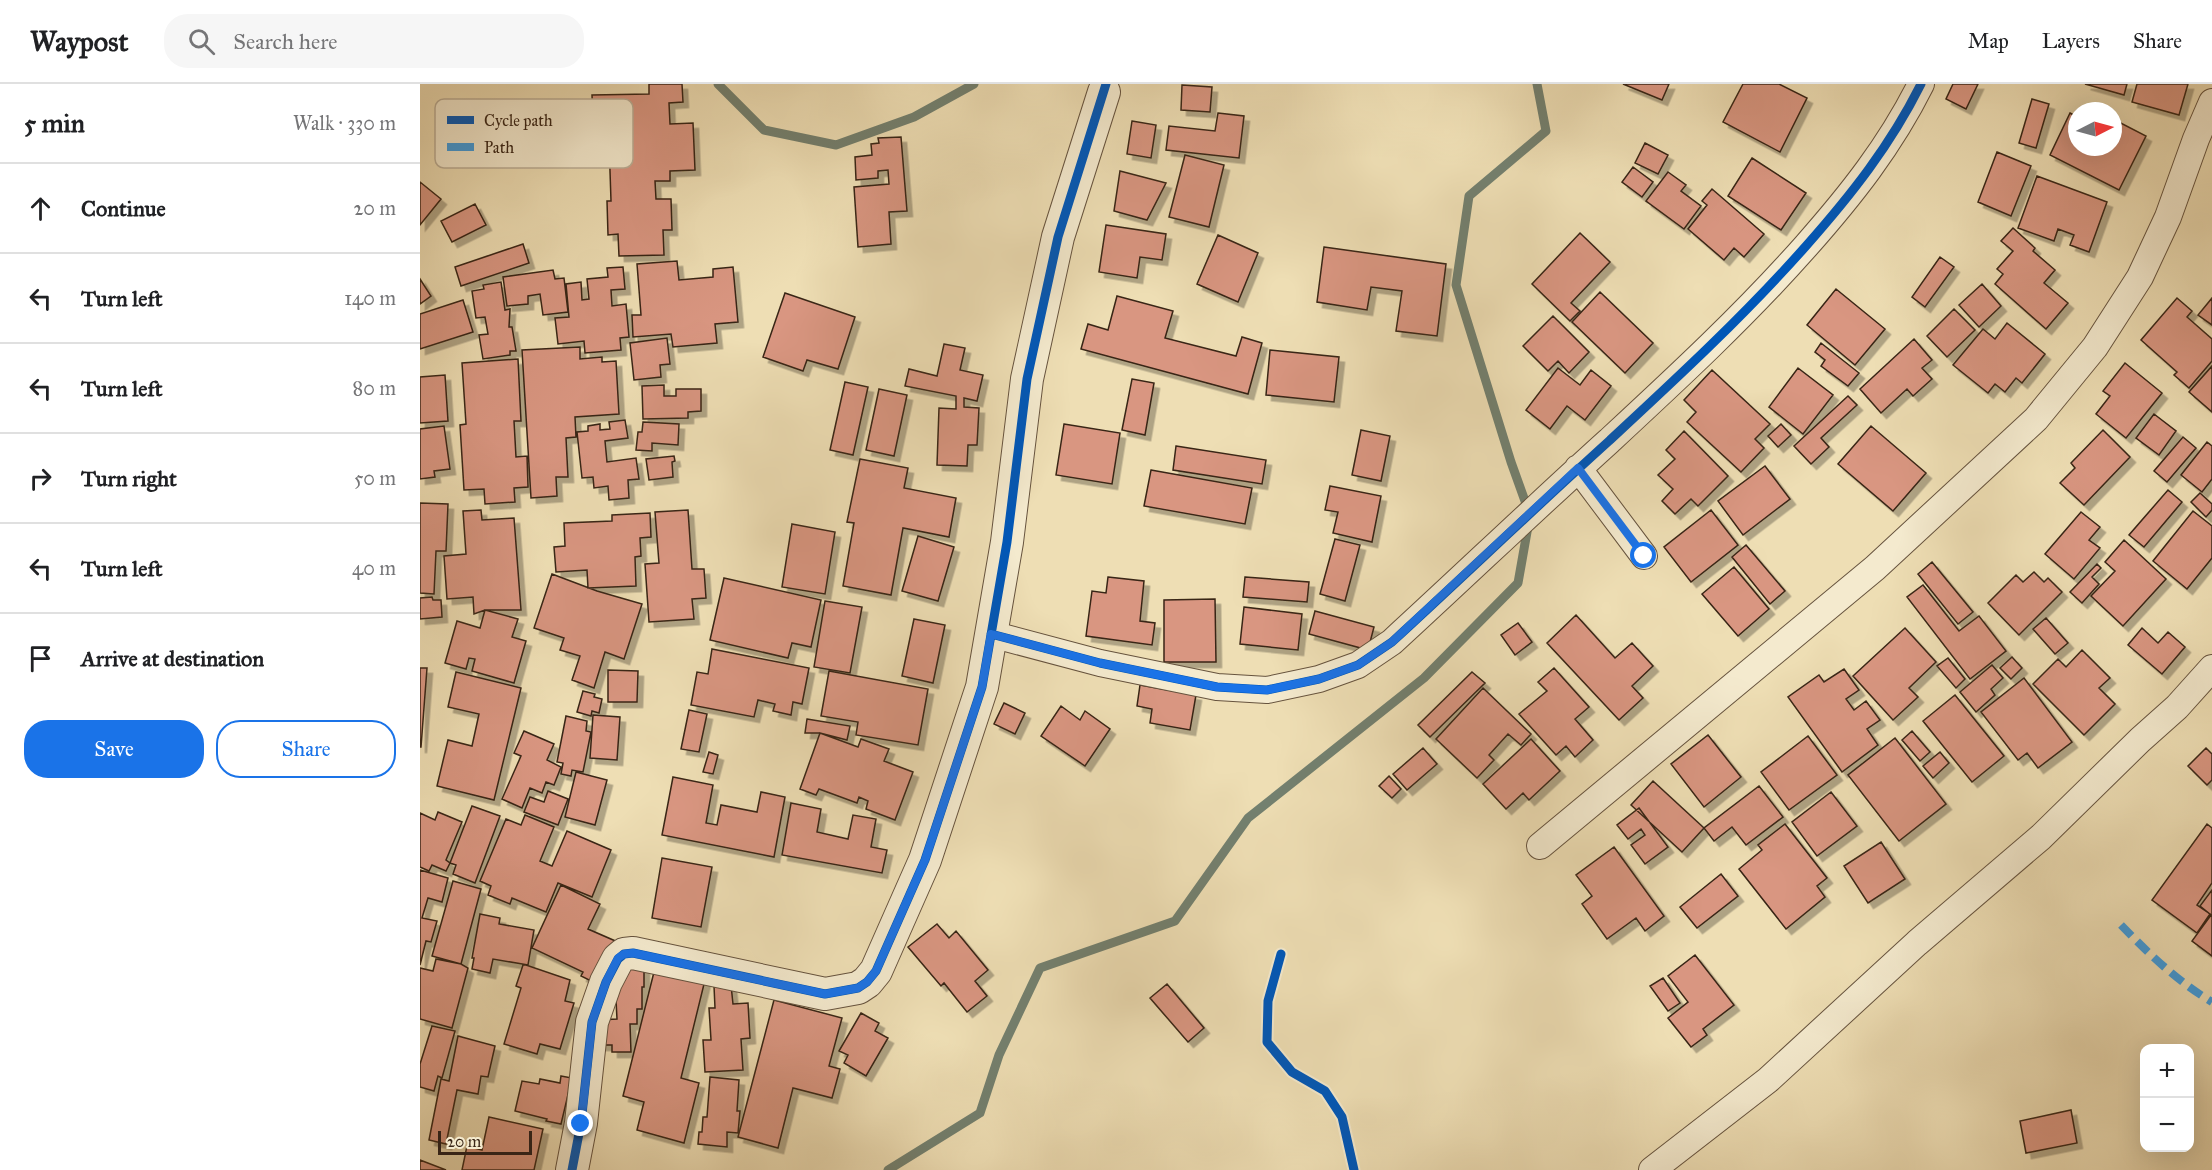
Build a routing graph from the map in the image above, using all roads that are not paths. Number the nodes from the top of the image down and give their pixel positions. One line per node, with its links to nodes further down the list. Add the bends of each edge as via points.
1 (1921, 84): 4 (street, via 1879,158 1783,272 1694,363)
2 (1105, 88): 6 (street, via 1058,237 1027,378 1007,542)
3 (2212, 102): 8 (street, via 2168,217 2140,277 2095,347 2036,419 1875,568)
4 (1578, 468): 5 (street); 6 (street, via 1392,642 1358,665 1319,679 1267,690 1217,687 1100,663)
5 (1644, 556)
6 (991, 634): 9 (street, via 982,687 928,850 876,971 858,988 825,994 624,954 606,982 592,1022)
7 (2212, 668): 10 (street, via 2177,707 2041,837 1917,943 1768,1080)
8 (1540, 846)
9 (572, 1170)
10 (1652, 1170)

